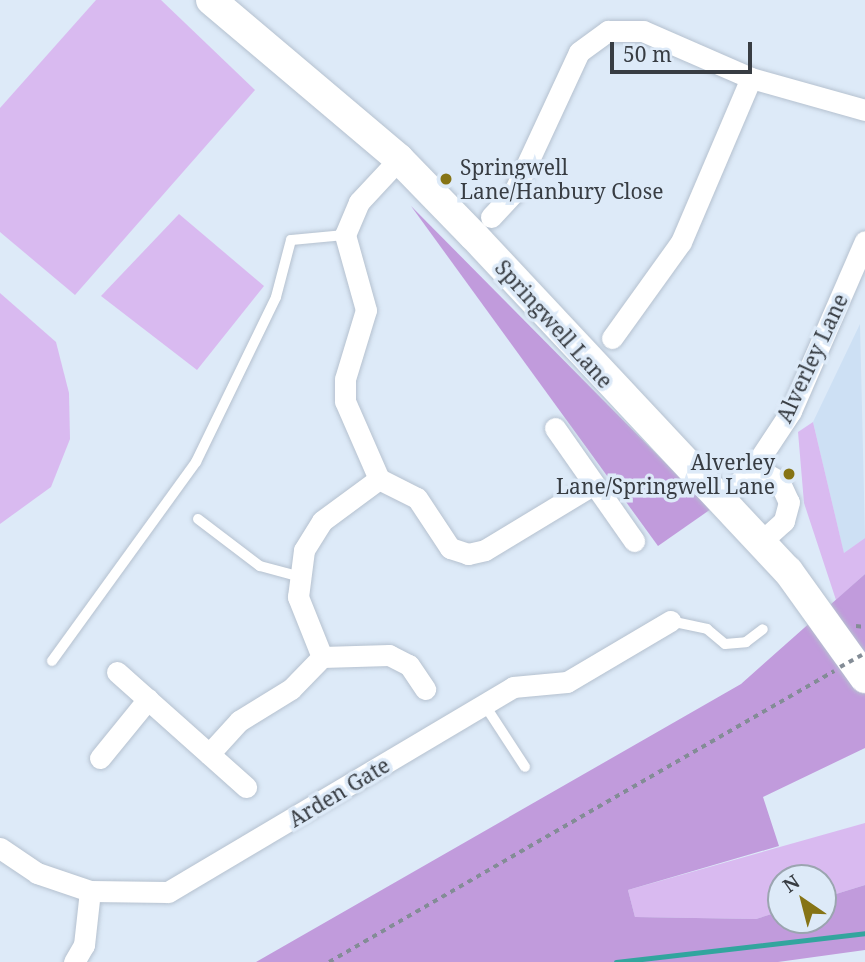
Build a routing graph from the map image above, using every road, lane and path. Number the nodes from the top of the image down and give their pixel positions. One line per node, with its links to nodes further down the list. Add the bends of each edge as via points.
1 (211, 0): 4 (street, Springwell Lane)
2 (751, 78): 3 (street); 5 (street, via 643,31 608,32 594,39 579,52 514,192); 8 (street, via 681,242)
3 (865, 110)
4 (399, 159): 6 (street, via 359,202); 13 (street, Springwell Lane)
5 (491, 217)
6 (345, 234): 11 (street, via 366,310 345,379 345,401); 22 (lane, via 291,240 276,297 195,462)
7 (865, 241): 10 (street, Alverley Lane, via 791,411)
8 (612, 338)
9 (555, 428): 12 (street)
10 (754, 467): 13 (street, Alverley Lane); 16 (street, via 779,481 789,502 784,522)
11 (379, 479): 12 (street, via 417,498 450,548 468,554 485,550); 17 (street, via 322,521 303,550)
12 (594, 484): 15 (street)
13 (720, 501): 16 (street, Springwell Lane)
14 (198, 519): 17 (lane, via 260,566)
15 (634, 541)
16 (761, 542): 24 (street, Springwell Lane, via 837,632)
17 (298, 576): 21 (street, via 303,613)
18 (670, 621): 19 (lane, via 707,629 725,644 746,642); 27 (street, Arden Gate, via 577,677 522,683)
19 (763, 629)
20 (865, 653): 24 (path, bridge)
21 (322, 657): 25 (street, via 389,655 409,665); 28 (street, via 291,689 239,721)
22 (52, 661)
23 (117, 672): 26 (street)
24 (853, 673): 35 (path)
25 (425, 689)
26 (148, 699): 28 (street); 29 (street)
27 (484, 704): 30 (lane); 33 (street, Arden Gate, via 180,886 142,897)
28 (209, 754): 31 (street)
29 (100, 758)
30 (525, 767)
31 (246, 787)
32 (0, 848): 33 (street, Arden Gate, via 37,873)
33 (90, 891): 34 (street, via 84,945)
34 (74, 962)
35 (329, 962)

